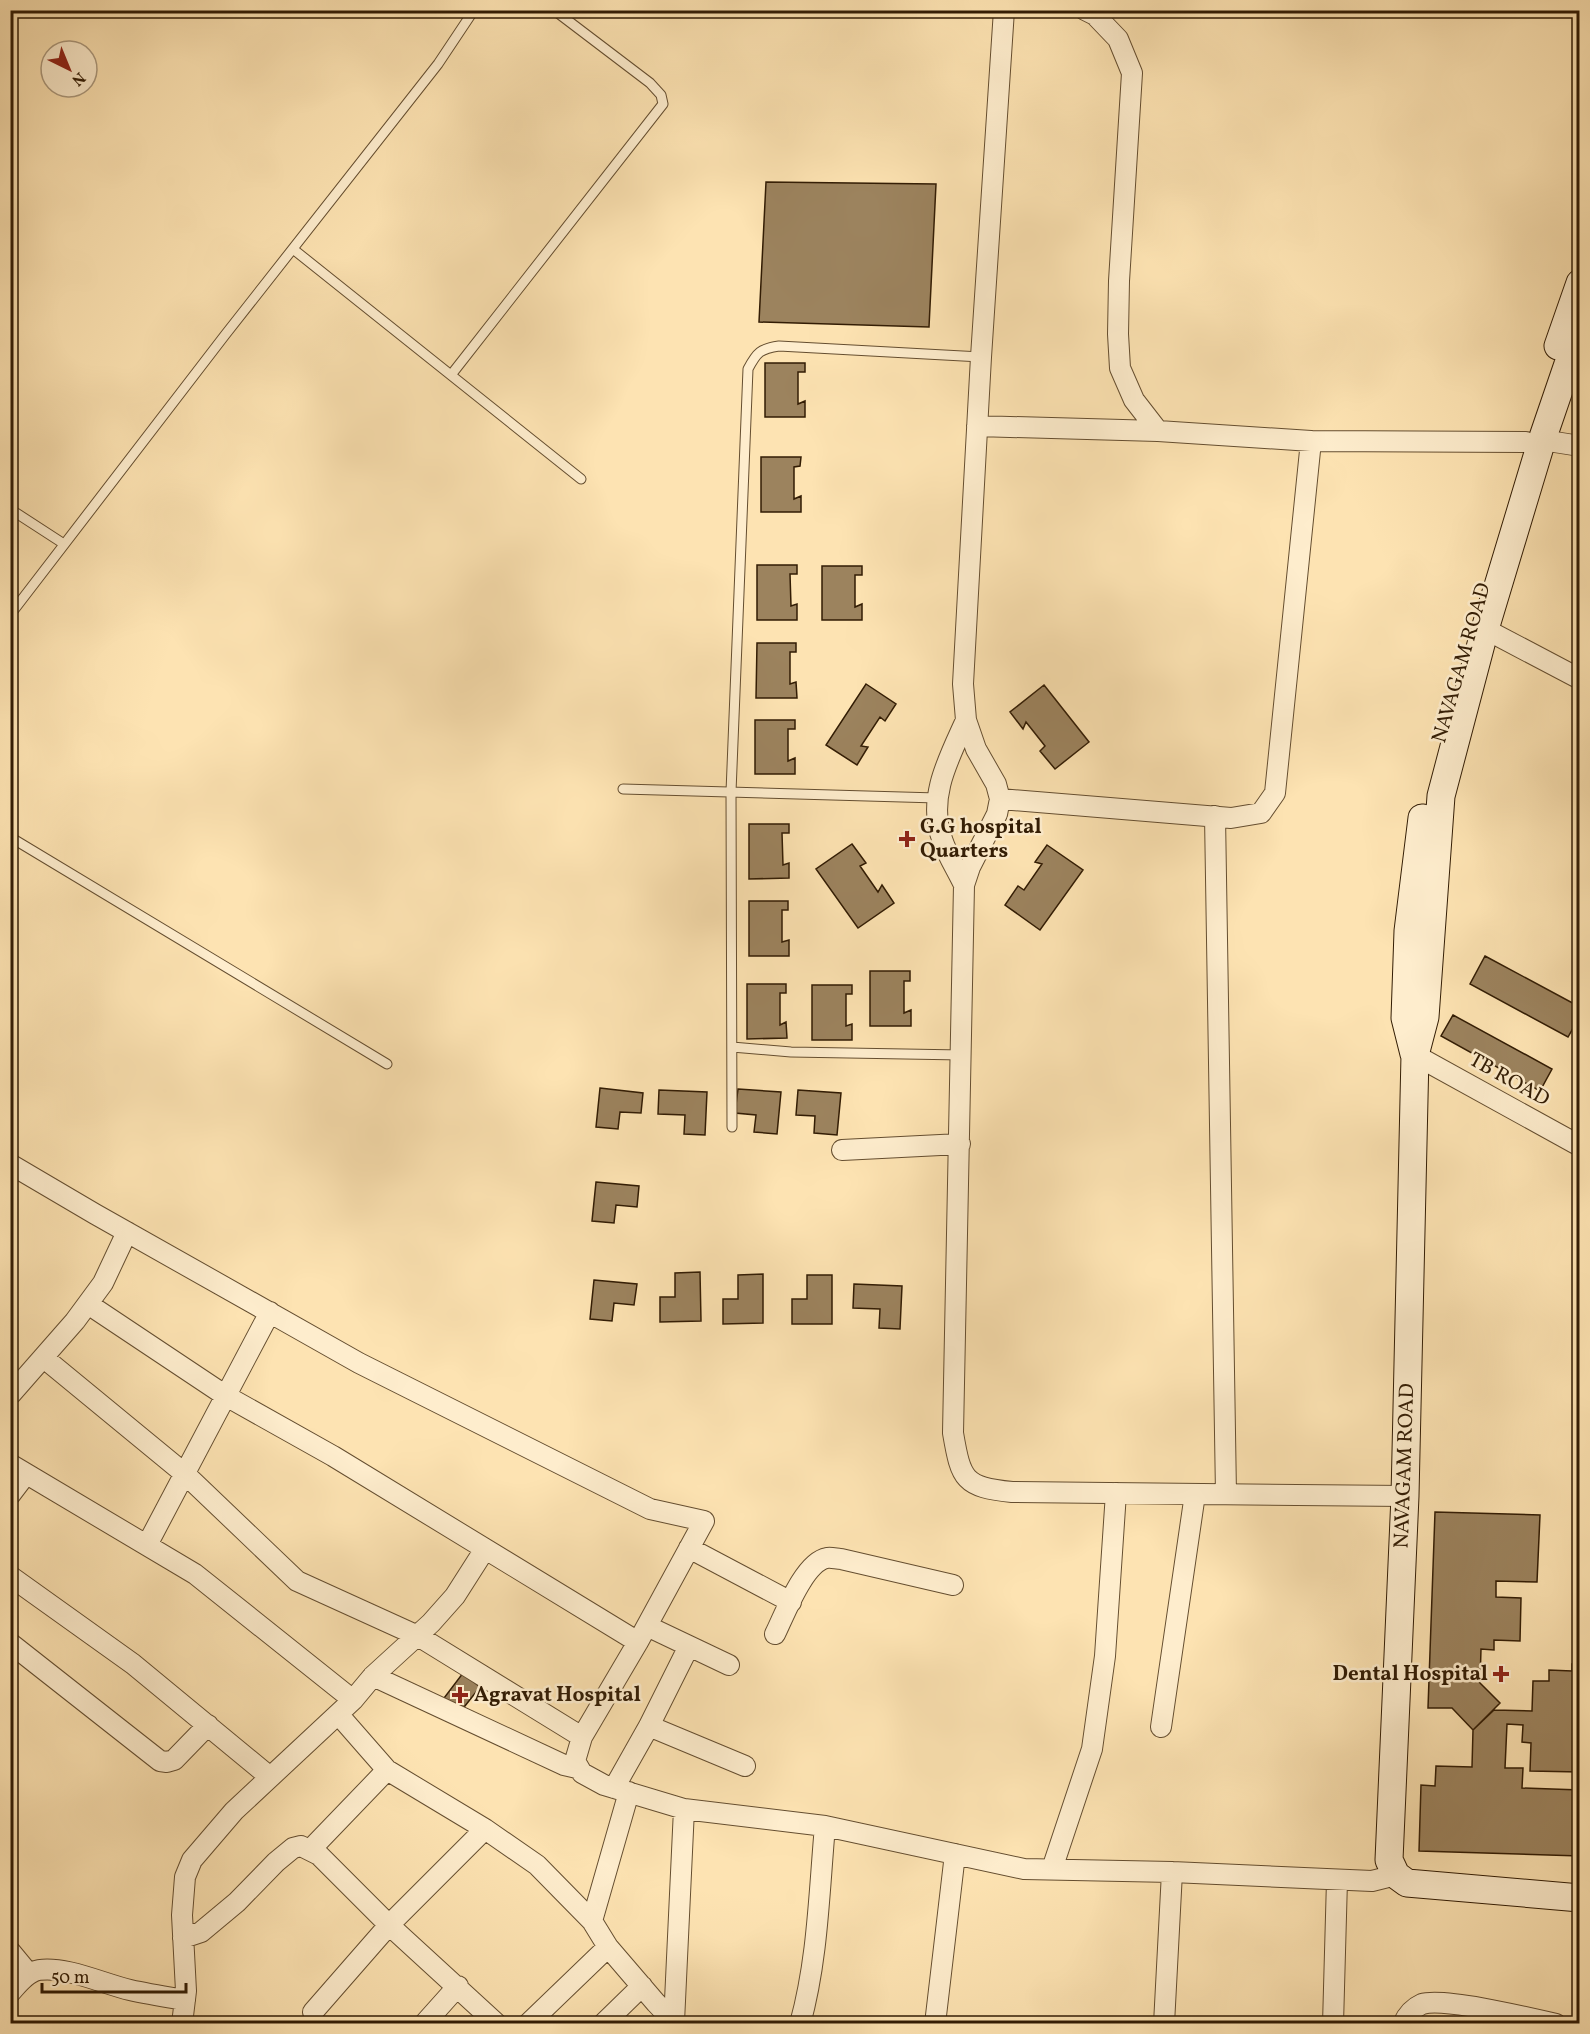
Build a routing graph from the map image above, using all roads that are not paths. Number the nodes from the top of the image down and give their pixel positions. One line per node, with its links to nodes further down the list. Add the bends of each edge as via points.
1 (474, 10): 5 (lane, via 438,64)
2 (554, 10): 9 (lane, via 650,83 661,95 663,104)
3 (1004, 10): 8 (street)
4 (1085, 10): 11 (street, via 1118,39 1132,73 1119,281 1120,368 1134,400)
5 (293, 249): 9 (lane); 17 (lane)
6 (1580, 283): 13 (street, NAVAGAM ROAD)
7 (1580, 329): 13 (street, NAVAGAM ROAD)
8 (981, 357): 10 (street); 23 (lane, via 780,346 756,353 748,369 746,387)
9 (451, 375): 15 (lane)
10 (977, 426): 11 (street); 21 (street, via 963,684)
11 (1158, 431): 12 (street)
12 (1311, 441): 13 (street); 26 (street, via 1275,793 1261,813 1231,818)
13 (1534, 441): 14 (street); 19 (street, NAVAGAM ROAD); 31 (street, NAVAGAM ROAD, via 1457,677 1423,810 1408,931 1405,1007)
14 (1580, 446)
15 (581, 478)
16 (10, 509): 17 (lane)
17 (64, 544): 18 (lane)
18 (10, 615)
19 (1485, 629): 20 (street); 31 (street, NAVAGAM ROAD, via 1441,796 1425,1017)
20 (1580, 679)
21 (966, 720): 24 (street); 25 (street)
22 (623, 789): 23 (lane)
23 (731, 792): 24 (lane); 29 (lane)
24 (937, 798): 28 (street, via 941,839)
25 (1000, 799): 26 (street); 28 (street, via 997,814)
26 (1215, 816): 48 (street)
27 (10, 837): 32 (lane)
28 (964, 885): 30 (street)
29 (732, 1047): 30 (lane); 33 (lane)
30 (962, 1055): 34 (street)
31 (1415, 1055): 35 (street, TB ROAD); 50 (street, NAVAGAM ROAD)
32 (387, 1064)
33 (732, 1127)
34 (960, 1144): 36 (street); 46 (street, via 953,1433 963,1475 973,1484 990,1490)
35 (1580, 1146)
36 (843, 1150)
37 (10, 1164): 38 (street)
38 (127, 1232): 39 (street, via 103,1283); 40 (street)
39 (88, 1304): 41 (street); 43 (street)
40 (270, 1312): 43 (street); 52 (street, via 359,1363 650,1509 704,1521)
41 (44, 1358): 42 (street); 45 (street)
42 (11, 1394)
43 (226, 1396): 45 (street); 53 (street)
44 (18, 1469): 49 (street); 51 (street)
45 (184, 1474): 51 (street); 59 (street, via 297,1581)
46 (1116, 1493): 47 (street); 80 (street, via 1105,1656 1092,1749)
47 (1195, 1494): 48 (street); 68 (street)
48 (1226, 1494): 50 (street)
49 (10, 1495)
50 (1405, 1496): 82 (street, NAVAGAM ROAD, via 1389,1860)
51 (147, 1545): 64 (street, via 195,1574)
52 (689, 1548): 56 (street); 57 (street)
53 (485, 1549): 57 (street); 59 (street, via 455,1596)
54 (10, 1576): 66 (street, via 133,1664)
55 (954, 1585): 56 (street, via 827,1558 802,1578)
56 (791, 1602): 58 (street)
57 (643, 1634): 61 (street); 69 (street)
58 (775, 1634)
59 (418, 1636): 63 (street); 69 (street)
60 (10, 1643): 66 (street, via 160,1761 168,1762 181,1754)
61 (689, 1646): 62 (street); 67 (street)
62 (729, 1665)
63 (373, 1676): 64 (street); 71 (street)
64 (353, 1700): 65 (street)
65 (338, 1714): 72 (street); 73 (street)
66 (208, 1725): 73 (street)
67 (649, 1726): 70 (street); 74 (street)
68 (1161, 1727)
69 (582, 1737): 71 (street, via 575,1761)
70 (745, 1766)
71 (577, 1768): 74 (street, via 589,1778)
72 (387, 1770): 77 (street); 78 (street)
73 (270, 1777): 87 (street, via 192,1860 184,1877)
74 (622, 1790): 75 (street); 85 (street)
75 (684, 1809): 76 (street); 97 (street)
76 (825, 1826): 79 (street); 102 (street, via 814,1956)
77 (485, 1829): 85 (street, via 537,1865); 86 (street)
78 (310, 1849): 86 (street); 87 (street, via 293,1848 201,1932)
79 (956, 1854): 80 (street, via 1024,1869); 103 (street)
80 (1052, 1869): 81 (street)
81 (1172, 1872): 83 (street); 104 (street)
82 (1396, 1875): 83 (street, via 1372,1881); 84 (street, via 1407,1883)
83 (1337, 1880): 105 (street)
84 (1580, 1898)
85 (592, 1921): 88 (street)
86 (389, 1924): 91 (street); 95 (street)
87 (183, 1938): 94 (street)
88 (608, 1947): 92 (street); 100 (street)
89 (10, 1951): 90 (street)
90 (29, 1974): 93 (street); 94 (street, via 38,1970 58,1971)
91 (458, 1986): 98 (street); 99 (street)
92 (642, 1986): 97 (street); 101 (street)
93 (10, 1993)
94 (185, 2000): 96 (street)
95 (313, 2012)
96 (182, 2023)
97 (675, 2023)
98 (424, 2024)
99 (497, 2024)
100 (528, 2024)
101 (603, 2024)
102 (800, 2024)
103 (935, 2024)
104 (1164, 2024)
105 (1332, 2024)
106 (1403, 2024): 107 (street, via 1421,2004 1433,2002)
107 (1556, 2024)

